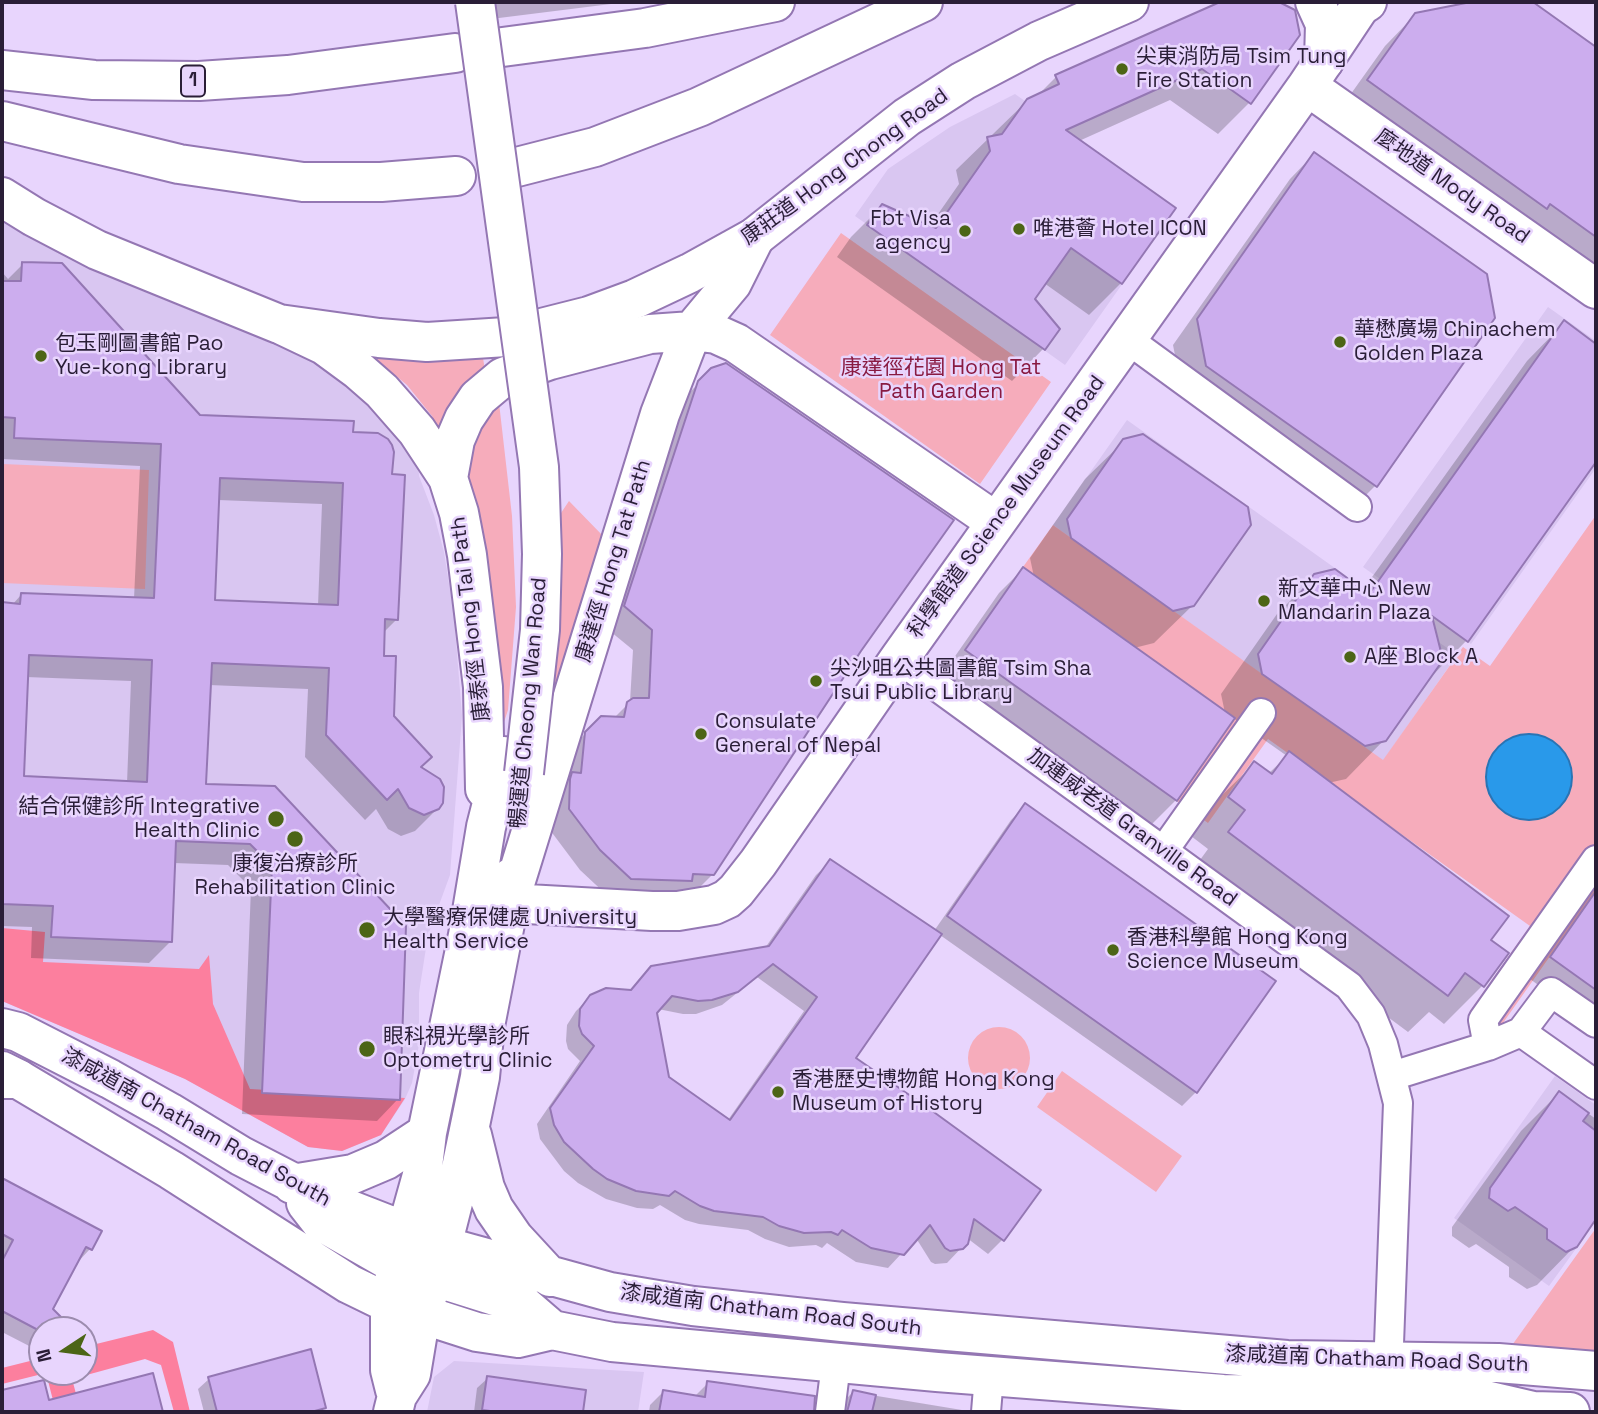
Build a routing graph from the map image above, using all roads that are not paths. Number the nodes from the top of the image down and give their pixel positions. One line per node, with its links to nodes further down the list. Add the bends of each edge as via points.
1 (458, 2): 26 (main road, 暢運道 Cheong Wan Road, via 522,511 522,632)
2 (475, 2): 26 (main road, 暢運道 Cheong Wan Road, bridge, via 540,478 540,630)
3 (775, 2): 8 (main road, via 700,19)
4 (923, 2): 13 (main road, via 699,107 595,147)
5 (1129, 2): 16 (main road, 康莊道 Hong Chong Road, via 1039,41 907,117)
6 (1315, 2): 11 (main road, via 1325,24)
7 (1363, 3): 11 (main road, 科學館道 Science Museum Road)
8 (495, 48)
9 (455, 53): 10 (main road, 1, via 288,75 200,80 94,80)
10 (2, 70)
11 (1315, 74): 17 (main road, 麼地道 Mody Road); 20 (main road, 科學館道 Science Museum Road)
12 (2, 121): 14 (main road, via 179,164 303,182)
13 (513, 169)
14 (456, 176)
15 (2, 197): 18 (main road, 康莊道 Hong Chong Road, via 97,250)
16 (755, 237): 18 (main road, 康莊道 Hong Chong Road, via 635,299 506,337 428,342); 19 (main road, 康達徑 Hong Tat Path, via 732,283)
17 (1596, 289)
18 (279, 324): 21 (main road, 康泰徑 Hong Tai Path, via 324,345 375,384 417,430)
19 (692, 331): 21 (main road, via 650,334 503,377 478,398 464,419); 23 (main road, via 736,343); 30 (main road, 康達徑 Hong Tat Path, via 660,414)
20 (1127, 339): 22 (street); 23 (main road, 科學館道 Science Museum Road)
21 (448, 478): 27 (main road, 康泰徑 Hong Tai Path, via 467,555 483,687)
22 (1357, 507)
23 (996, 522): 24 (main road, 科學館道 Science Museum Road)
24 (899, 659): 28 (street, 加連威老道 Granville Road); 30 (main road, 科學館道 Science Museum Road, via 751,873 727,899 702,908 652,911)
25 (1261, 713): 28 (street)
26 (514, 764): 27 (main road, 暢運道 Cheong Wan Road); 30 (main road, 暢運道 Cheong Wan Road)
27 (486, 827): 39 (main road, 暢運道 Cheong Wan Road)
28 (1164, 850): 36 (street, 加連威老道 Granville Road, via 1349,986 1378,1028)
29 (1596, 860): 34 (street, via 1483,1020)
30 (509, 903): 38 (main road, 暢運道 Cheong Wan Road)
31 (1596, 1023): 33 (street, via 1551,992)
32 (2, 1028): 40 (main road, 漆咸道南 Chatham Road South, via 110,1079)
33 (1521, 1032): 34 (street); 37 (street)
34 (1488, 1045): 36 (street)
35 (7, 1076): 43 (main road, 漆咸道南 Chatham Road South, via 171,1170 349,1284)
36 (1392, 1076): 46 (street, 加連威老道 Granville Road, via 1399,1133 1389,1344)
37 (1596, 1085)
38 (470, 1127): 42 (main road, via 494,1209); 43 (main road, 暢運道 Cheong Wan Road)
39 (427, 1133): 40 (main road, via 386,1160 353,1174); 41 (main road, 暢運道 Cheong Wan Road, via 422,1175)
40 (292, 1184): 41 (main road, 漆咸道南 Chatham Road South)
41 (402, 1249): 43 (main road, 暢運道 Cheong Wan Road); 43 (main road, 漆咸道南 Chatham Road South)
42 (550, 1277): 43 (main road, 漆咸道南 Chatham Road South); 46 (main road, 漆咸道南 Chatham Road South, via 693,1306 1287,1360)
43 (424, 1286): 44 (main road, 漆咸道南 Chatham Road South, via 523,1305 552,1330 612,1342); 49 (main road, via 390,1370)
44 (836, 1364): 47 (main road, 漆咸道南 Chatham Road South); 50 (street)
45 (1596, 1371): 46 (main road, 漆咸道南 Chatham Road South, via 1498,1363)
46 (1396, 1390): 48 (main road, 漆咸道南 Chatham Road South); 51 (main road, 漆咸道南 Chatham Road South, via 1481,1399 1533,1411)
47 (987, 1394): 48 (main road, 漆咸道南 Chatham Road South, via 1223,1394)
48 (1275, 1403)
49 (395, 1404)
50 (830, 1412)
51 (1570, 1412)

